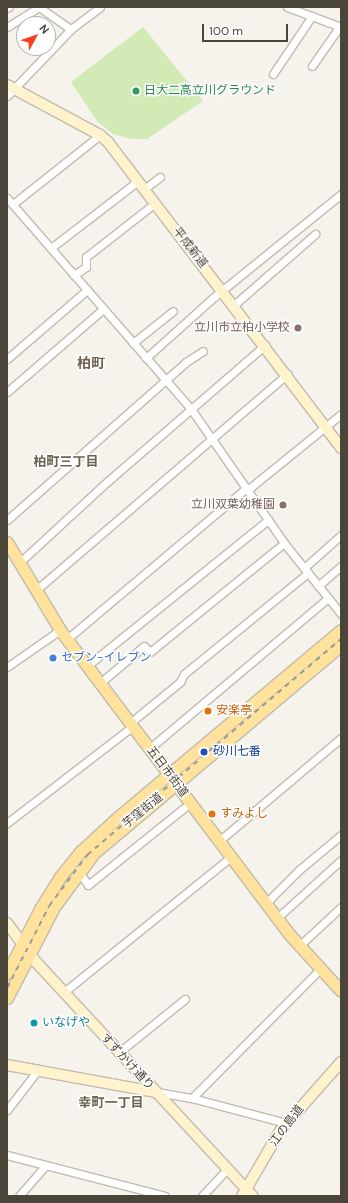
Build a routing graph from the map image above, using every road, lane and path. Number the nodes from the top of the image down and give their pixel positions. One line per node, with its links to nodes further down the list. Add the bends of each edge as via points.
1 (100, 7): 6 (street)
2 (287, 7): 3 (street)
3 (312, 16): 5 (street); 8 (street)
4 (7, 26): 6 (street, via 39,7)
5 (340, 27): 7 (street)
6 (71, 29): 9 (street)
7 (312, 66)
8 (273, 74)
9 (10, 90): 10 (street, 平成新道)
10 (100, 135): 12 (street, 平成新道); 16 (street)
11 (160, 177): 12 (street)
12 (142, 185): 15 (street, 平成新道); 18 (street)
13 (341, 194): 21 (street)
14 (7, 198): 16 (street)
15 (155, 203): 19 (street, via 86,257 86,266); 21 (street, 平成新道)
16 (13, 204): 18 (street)
17 (316, 234): 22 (street)
18 (51, 248): 19 (street)
19 (74, 275): 20 (street)
20 (87, 290): 23 (street); 29 (street)
21 (223, 290): 22 (street, 平成新道); 28 (street)
22 (234, 305): 26 (street, 平成新道)
23 (103, 309): 25 (street); 32 (street)
24 (173, 311): 25 (street)
25 (133, 343): 28 (street)
26 (265, 345): 30 (street, 平成新道); 33 (street)
27 (203, 351): 31 (street)
28 (146, 358): 31 (street)
29 (7, 359)
30 (287, 374): 35 (street, 平成新道); 36 (street)
31 (165, 380): 33 (street); 39 (street)
32 (7, 392)
33 (191, 409): 36 (street); 44 (street)
34 (341, 414): 35 (street)
35 (325, 427): 37 (street, 平成新道); 38 (street)
36 (212, 437): 38 (street); 48 (street)
37 (341, 448)
38 (246, 489): 40 (street); 53 (street)
39 (7, 520)
40 (268, 520): 43 (street); 55 (street, via 129,634 121,636)
41 (341, 536): 46 (street)
42 (7, 542): 44 (main road, 五日市街道)
43 (284, 543): 46 (street); 57 (street, via 150,652 144,646)
44 (19, 563): 48 (main road, 五日市街道)
45 (341, 566): 47 (street)
46 (306, 571): 47 (street); 58 (street, via 184,674 180,682)
47 (318, 586): 49 (street)
48 (35, 591): 51 (main road, 五日市街道)
49 (328, 598): 50 (street); 60 (street)
50 (341, 614)
51 (60, 630): 53 (main road, 五日市街道); 56 (street)
52 (341, 630): 61 (main road, 芋窪街道)
53 (67, 639): 55 (main road, 五日市街道)
54 (339, 650): 62 (main road, 芋窪街道)
55 (87, 666): 57 (main road, 五日市街道)
56 (7, 667)
57 (100, 683): 58 (main road, 五日市街道)
58 (132, 725): 60 (main road, 五日市街道); 64 (street)
59 (341, 738): 66 (street)
60 (150, 748): 61 (main road, 五日市街道)
61 (169, 775): 62 (main road, 五日市街道); 74 (main road, 芋窪街道, via 118,817 72,863 40,909)
62 (176, 784): 63 (main road, 五日市街道); 69 (main road, 芋窪街道, via 106,841)
63 (190, 803): 66 (main road, 五日市街道); 69 (street, via 88,885)
64 (7, 823)
65 (341, 835): 70 (street, via 299,870)
66 (219, 841): 67 (main road, 五日市街道)
67 (231, 857): 70 (main road, 五日市街道); 80 (street)
68 (341, 860): 72 (street)
69 (78, 870): 76 (main road, 芋窪街道, via 54,907)
70 (266, 903): 72 (main road, 五日市街道)
71 (341, 907): 75 (street)
72 (277, 918): 75 (main road, 五日市街道)
73 (7, 923): 74 (street, すずかけ通り)
74 (22, 944): 76 (street, すずかけ通り); 78 (main road, 芋窪街道)
75 (299, 946): 77 (main road, 五日市街道)
76 (30, 955): 80 (street, すずかけ通り); 81 (main road, 芋窪街道)
77 (320, 969): 79 (main road, 五日市街道); 88 (street)
78 (7, 973)
79 (341, 991)
80 (64, 992): 83 (street, すずかけ通り)
81 (7, 998)
82 (185, 999): 83 (street)
83 (118, 1053): 87 (street, すずかけ通り)
84 (341, 1062): 90 (street, 江の島道)
85 (7, 1065): 86 (street)
86 (38, 1070): 87 (street); 89 (street)
87 (155, 1092): 88 (street); 93 (street, すずかけ通り)
88 (192, 1098): 90 (street)
89 (7, 1110)
90 (286, 1124): 94 (street, 江の島道)
91 (7, 1155): 92 (street)
92 (45, 1166): 95 (street); 96 (street)
93 (227, 1169): 94 (street, すずかけ通り); 97 (street)
94 (247, 1193)
95 (19, 1196)
96 (165, 1196)
97 (202, 1196)

